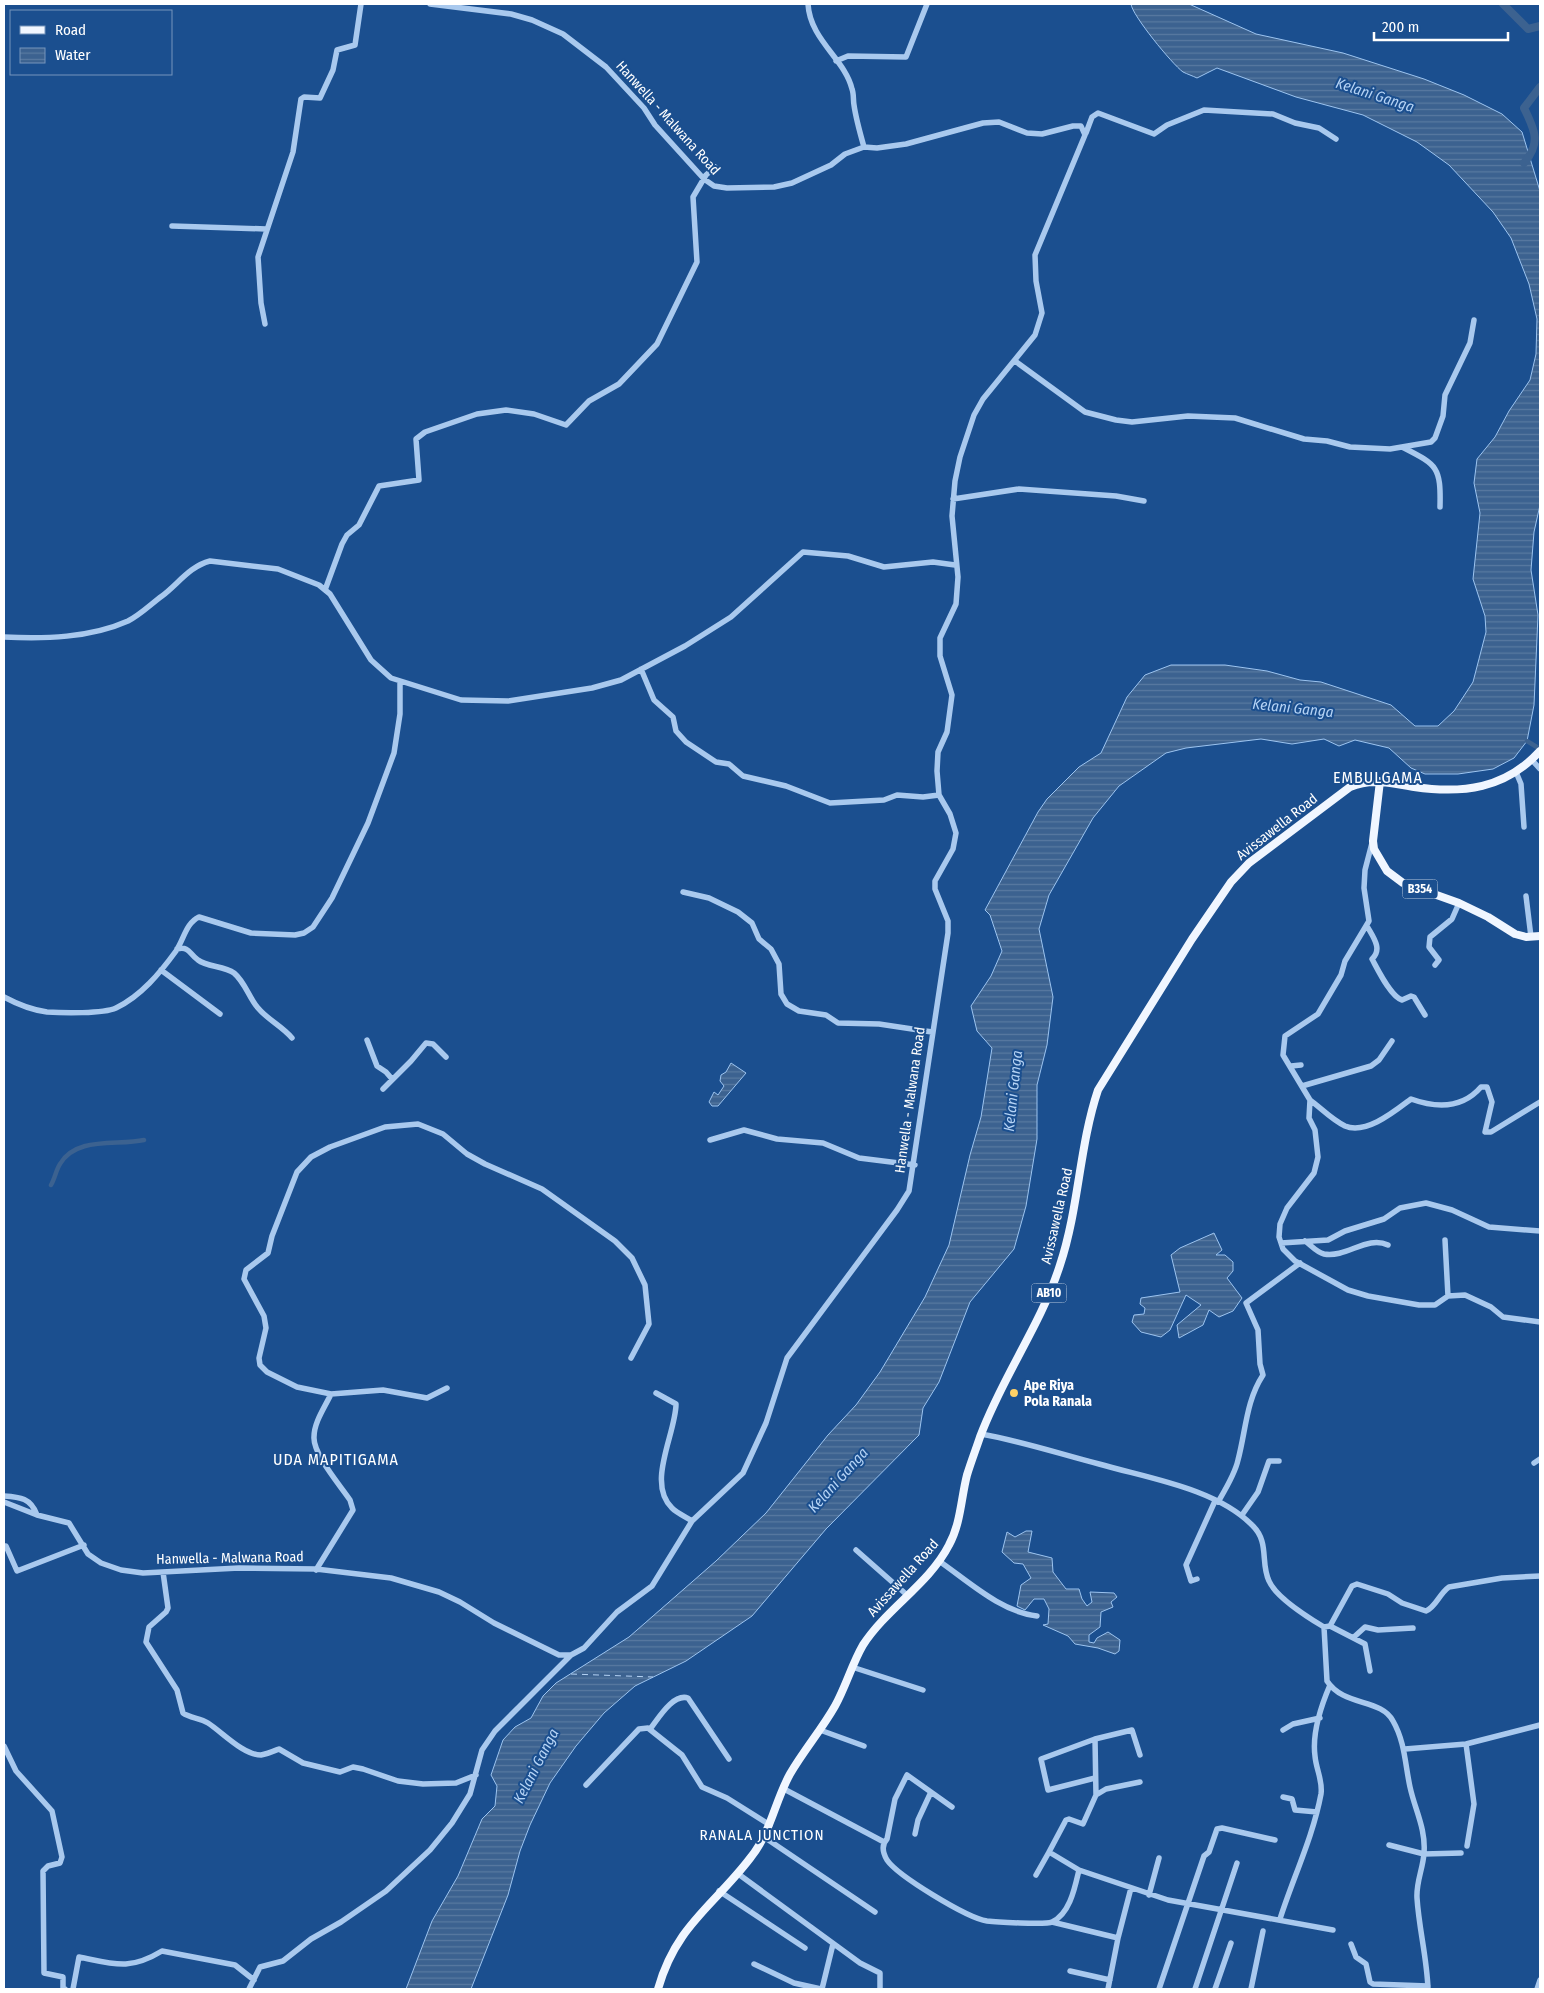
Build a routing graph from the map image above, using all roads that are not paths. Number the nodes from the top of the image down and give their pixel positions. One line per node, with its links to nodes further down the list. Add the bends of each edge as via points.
1 (361, 4): 12 (street, via 355,45 337,50 333,70 320,98 301,99 293,152)
2 (430, 4): 10 (street, Hanwella - Malwana Road, via 511,14 563,34 606,67)
3 (808, 4): 5 (street, via 818,36)
4 (927, 4): 5 (street, via 906,56 848,56)
5 (836, 61): 8 (street, via 852,88)
6 (1085, 135): 7 (street, via 1092,117 1098,112 1154,134 1204,110 1273,114 1319,128); 8 (street, Hanwella - Malwana Road, via 1081,126 1042,134 1027,133 999,122 983,123 906,144 877,148); 15 (street, Hanwella - Malwana Road, via 1035,255 1042,313 1035,336)
7 (1336, 139)
8 (864, 146): 10 (street, Hanwella - Malwana Road, via 792,183 774,187 728,188 714,186)
9 (714, 167): 10 (street)
10 (704, 179): 21 (street, via 693,197 697,262 658,344 619,384 589,402 566,425 534,414 506,410 477,414 425,432 416,439 419,480 379,486 359,525 342,544)
11 (172, 226): 12 (street)
12 (266, 229): 14 (street, via 258,267)
13 (1474, 320): 16 (street, via 1470,343 1445,395 1443,416 1435,438 1431,442)
14 (265, 324)
15 (1015, 362): 16 (street, via 1085,412 1116,420 1132,422 1188,416 1235,418 1304,439 1350,447); 17 (street, Hanwella - Malwana Road, via 995,383 974,415 960,457)
16 (1402, 447): 19 (street, via 1429,461 1437,470 1441,486)
17 (953, 499): 18 (street, via 1019,489); 20 (street, Hanwella - Malwana Road)
18 (1144, 501)
19 (1440, 507)
20 (955, 565): 23 (street, via 933,562 884,567 848,556 803,552 731,617); 30 (street, Hanwella - Malwana Road, via 958,577 956,604 940,638 940,656 952,695 947,732 938,752)
21 (325, 590): 22 (street, via 278,569 210,561 191,570 173,588 129,620 78,635); 24 (street, via 371,660 391,678)
22 (4, 637)
23 (641, 669): 24 (street, via 621,680 592,688 508,701 461,700); 30 (street, via 654,700 673,717 676,731 686,742 744,776 786,786 830,803)
24 (400, 681): 39 (street, via 400,714 394,753 368,824 332,898 313,927 295,935 251,933 199,917 192,920)
25 (1539, 752): 26 (main road, Avissawella Road / AB10)
26 (1532, 760): 27 (street); 28 (main road, Avissawella Road / AB10)
27 (1540, 770)
28 (1516, 772): 29 (main road, Avissawella Road / AB10, via 1492,785 1472,789 1425,788); 31 (street, via 1521,784)
29 (1380, 781): 32 (main road, B354); 71 (main road, Avissawella Road / AB10, via 1361,782 1350,787 1249,863 1231,882 1108,1070 1091,1110 1075,1207 1060,1265 1048,1297)
30 (940, 795): 45 (street, Hanwella - Malwana Road, via 956,833 953,849 935,882 937,898 948,921 948,933)
31 (1524, 827)
32 (1373, 841): 35 (main road, B354, via 1380,862 1393,877); 36 (street, via 1364,870 1370,916)
33 (684, 892): 45 (street, via 709,898 752,923 759,939 771,949 779,964 780,994 787,1004 799,1011 826,1015 838,1023 879,1024)
34 (1526, 896): 38 (street)
35 (1459, 903): 38 (main road, B354, via 1515,934); 40 (street, via 1452,919 1430,937 1429,947 1439,960)
36 (1367, 926): 44 (street, via 1378,949 1372,959 1385,981 1399,999 1414,997); 51 (street, via 1344,961 1338,982 1318,1014 1285,1036 1283,1055)
37 (1540, 936): 38 (main road, B354)
38 (1531, 937)
39 (177, 949): 41 (street); 46 (street, via 189,950 199,961 234,973 256,1006)
40 (1435, 965)
41 (161, 970): 42 (street, via 150,984 114,1009 47,1012); 43 (street)
42 (4, 997)
43 (220, 1014)
44 (1425, 1015)
45 (932, 1032): 58 (street, Hanwella - Malwana Road)
46 (292, 1038)
47 (367, 1040): 52 (street, via 377,1066)
48 (1392, 1041): 53 (street, via 1371,1066)
49 (446, 1057): 52 (street, via 433,1044 426,1043)
50 (1301, 1065): 51 (street)
51 (1291, 1066): 53 (street)
52 (392, 1079): 54 (street)
53 (1302, 1086): 55 (street)
54 (383, 1088)
55 (1310, 1100): 56 (street, via 1344,1126 1353,1128 1383,1120 1411,1099 1428,1105 1458,1103 1481,1087 1487,1087 1492,1102 1485,1132 1491,1132); 62 (street, via 1309,1118 1315,1130 1318,1157 1314,1173 1287,1208 1280,1224)
56 (1540, 1102)
57 (710, 1140): 58 (street, via 744,1130 777,1139 823,1143 858,1158)
58 (915, 1165): 80 (street, Hanwella - Malwana Road, via 909,1191 898,1210 787,1358 766,1424 743,1474)
59 (1540, 1231): 61 (street, via 1489,1227 1452,1210 1426,1204 1400,1208 1384,1218 1345,1230 1328,1240)
60 (1446, 1240): 65 (street)
61 (1305, 1241): 62 (street); 63 (street, via 1325,1254 1360,1247 1371,1241)
62 (1281, 1243): 64 (street, via 1283,1250)
63 (1388, 1245)
64 (1300, 1263): 65 (street, via 1348,1290 1368,1296 1419,1305 1435,1305); 76 (street, via 1246,1303 1258,1330 1263,1375 1251,1398 1238,1462)
65 (1448, 1296): 66 (street, via 1465,1295 1491,1306 1503,1317)
66 (1540, 1322)
67 (630, 1358): 70 (street, via 649,1324 645,1285 632,1258 615,1241 542,1190 467,1154 443,1134 418,1124 404,1124 376,1130 311,1157 297,1172 268,1252 246,1270 244,1279 264,1316 266,1328 260,1364 267,1372 297,1386)
68 (447, 1388): 70 (street, via 426,1398 383,1390)
69 (656, 1393): 80 (street, via 676,1404 676,1415 661,1462 664,1497 672,1508)
70 (331, 1394): 85 (street, via 313,1439 316,1450 350,1500 353,1510)
71 (981, 1434): 76 (street, via 1161,1480); 84 (main road, Avissawella Road / AB10, via 953,1536)
72 (1540, 1459): 74 (street)
73 (1279, 1461): 79 (street, via 1269,1461 1258,1492)
74 (1534, 1463)
75 (4, 1496): 78 (street, via 22,1497 29,1501)
76 (1216, 1501): 79 (street); 88 (street, via 1186,1564 1191,1581)
77 (4, 1502): 78 (street, Hanwella - Malwana Road)
78 (37, 1515): 81 (street, Hanwella - Malwana Road, via 69,1524)
79 (1242, 1515): 91 (street, via 1260,1532 1269,1582 1308,1617)
80 (692, 1521): 94 (street, Hanwella - Malwana Road, via 652,1586 617,1612 584,1648)
81 (84, 1545): 82 (street, via 16,1571); 86 (street, Hanwella - Malwana Road, via 88,1554 101,1563 121,1570)
82 (4, 1546)
83 (856, 1550): 89 (street)
84 (939, 1561): 89 (main road, Avissawella Road / AB10); 90 (street, via 1003,1605)
85 (316, 1570): 86 (street, Hanwella - Malwana Road, via 239,1568); 94 (street, Hanwella - Malwana Road, via 391,1578 439,1592 494,1623 559,1654)
86 (164, 1572): 111 (street, via 168,1608 149,1627 146,1642 170,1678 187,1716 207,1722 223,1737 260,1755 280,1749 303,1763 340,1772 353,1767 423,1784 456,1783)
87 (1540, 1576): 91 (street, via 1502,1578 1448,1587 1426,1611 1357,1584 1352,1586)
88 (1197, 1579)
89 (907, 1595): 95 (main road, Avissawella Road / AB10, via 872,1632)
90 (1037, 1616)
91 (1327, 1626): 93 (street); 97 (street, via 1325,1672)
92 (1413, 1628): 93 (street, via 1378,1630 1365,1627)
93 (1354, 1637): 96 (street, via 1365,1644)
94 (571, 1655): 111 (street, via 495,1731 482,1750)
95 (852, 1667): 98 (street); 102 (main road, Avissawella Road / AB10)
96 (1370, 1671)
97 (1330, 1685): 99 (street); 108 (street, via 1346,1697 1388,1713)
98 (923, 1690)
99 (1320, 1718): 103 (street); 120 (street, via 1314,1746 1321,1780)
100 (1540, 1726): 105 (street)
101 (650, 1729): 110 (street, via 676,1699 688,1698); 114 (street, via 638,1729); 121 (street, via 682,1755 702,1787 727,1798)
102 (820, 1730): 107 (street); 115 (main road, Avissawella Road / AB10, via 790,1774)
103 (1283, 1730)
104 (1095, 1739): 109 (street, via 1132,1730); 112 (street); 112 (street, via 1045,1756 1040,1762 1048,1790)
105 (1466, 1744): 108 (street); 127 (street, via 1474,1804)
106 (4, 1746): 157 (street, via 16,1771 52,1811 57,1828 62,1857 60,1863 44,1870 44,1973 63,1977)
107 (864, 1746)
108 (1405, 1749): 130 (street, via 1410,1787 1423,1828)
109 (1140, 1754)
110 (729, 1759)
111 (476, 1776): 153 (street, via 470,1794 452,1823 430,1850 386,1892 311,1939 283,1962 260,1967)
112 (1096, 1778): 117 (street)
113 (1140, 1782): 117 (street, via 1106,1789)
114 (586, 1785)
115 (784, 1789): 121 (main road, Avissawella Road / AB10); 125 (street)
116 (931, 1792): 119 (street); 122 (street); 125 (street, via 907,1775 895,1799)
117 (1096, 1795): 128 (street, via 1084,1824 1066,1820)
118 (1283, 1797): 120 (street, via 1292,1798 1295,1810)
119 (952, 1808)
120 (1316, 1812): 142 (street)
121 (770, 1825): 123 (main road, Avissawella Road / AB10)
122 (915, 1834)
123 (764, 1837): 134 (main road, Avissawella Road / AB10); 141 (street)
124 (1275, 1840): 139 (street, via 1219,1827 1209,1852 1204,1856)
125 (884, 1842): 143 (street, via 883,1851 888,1861 943,1901 986,1921)
126 (1389, 1845): 130 (street)
127 (1467, 1846)
128 (1049, 1852): 133 (street); 135 (street)
129 (1461, 1853): 130 (street)
130 (1424, 1854): 156 (street, via 1417,1896)
131 (1159, 1858): 138 (street)
132 (1237, 1863): 140 (street)
133 (1079, 1870): 136 (street); 143 (street, via 1071,1900)
134 (737, 1874): 137 (main road, Avissawella Road / AB10); 148 (street)
135 (1036, 1875)
136 (1131, 1888): 138 (street); 146 (street)
137 (719, 1892): 150 (street); 160 (main road, Avissawella Road / AB10, via 686,1929 672,1951)
138 (1149, 1895): 139 (street)
139 (1189, 1904): 140 (street); 164 (street)
140 (1221, 1911): 142 (street); 165 (street)
141 (875, 1912)
142 (1280, 1919): 144 (street)
143 (1052, 1922): 146 (street)
144 (1333, 1930)
145 (1263, 1931): 167 (street)
146 (1118, 1938): 154 (street)
147 (1231, 1943): 166 (street)
148 (833, 1944): 161 (street); 162 (street, via 880,1973)
149 (1351, 1944): 156 (street, via 1356,1957 1366,1964 1373,1984)
150 (805, 1948)
151 (754, 1964): 161 (street, via 794,1983)
152 (1070, 1971): 154 (street)
153 (254, 1980): 158 (street, via 235,1965 162,1951 144,1962 118,1965 79,1957); 159 (street)
154 (1110, 1980): 163 (street)
155 (1540, 1980): 168 (street)
156 (1428, 1988)
157 (65, 1989)
158 (73, 1989)
159 (249, 1989)
160 (658, 1989)
161 (822, 1989)
162 (880, 1989)
163 (1108, 1989)
164 (1159, 1989)
165 (1195, 1989)
166 (1215, 1989)
167 (1250, 1989)
168 (1537, 1989)

